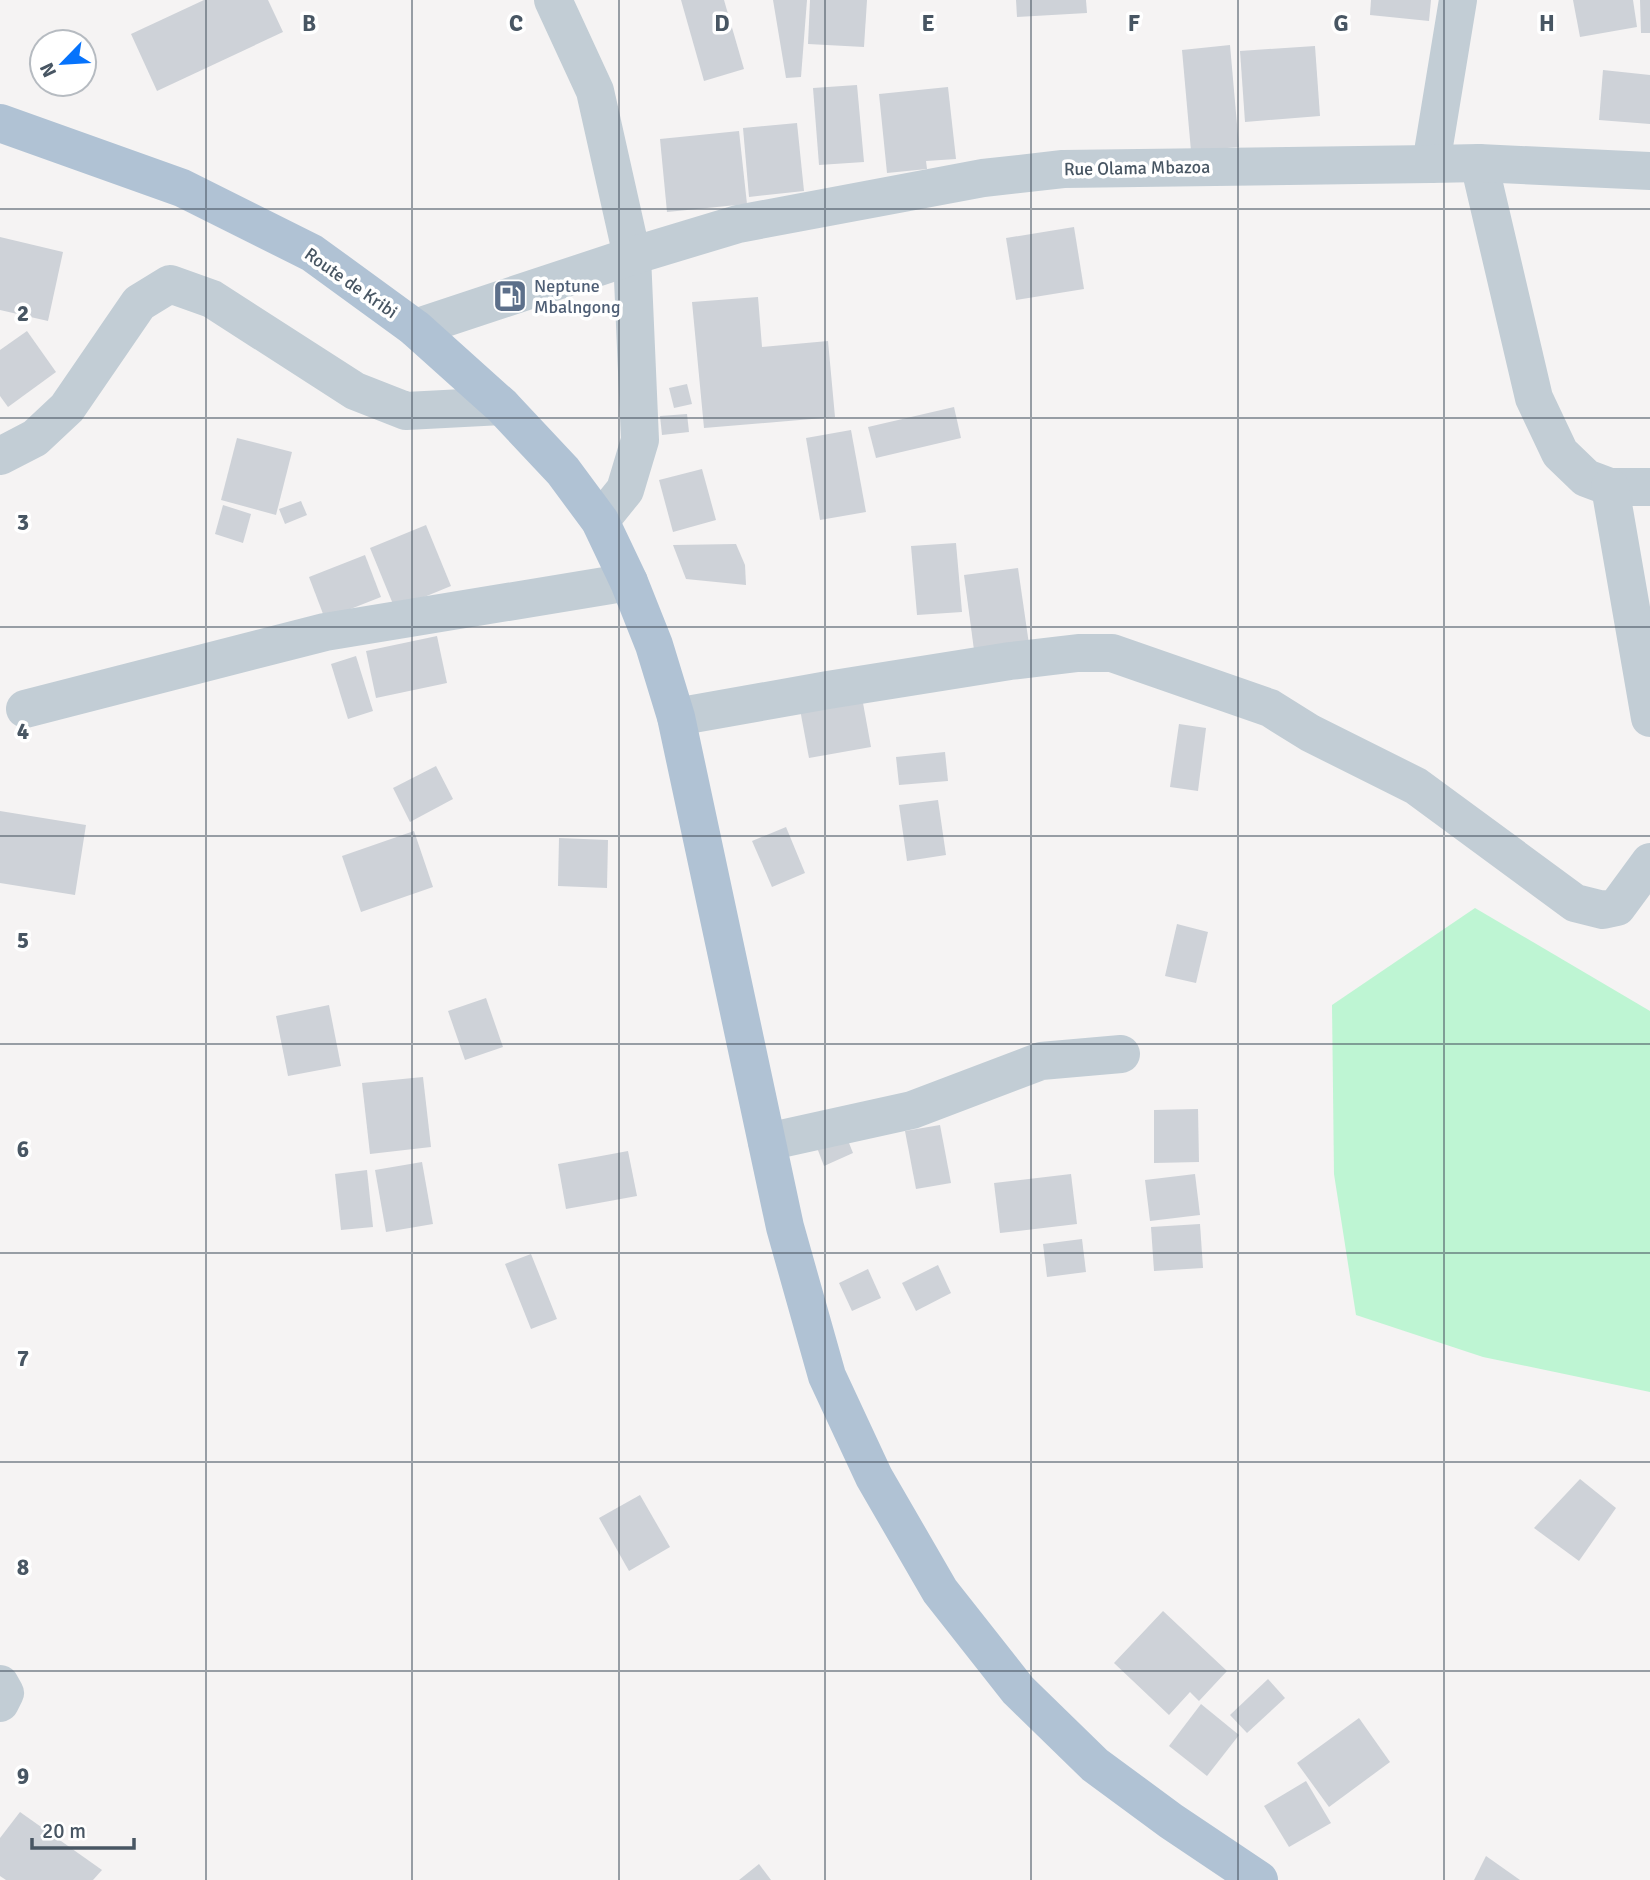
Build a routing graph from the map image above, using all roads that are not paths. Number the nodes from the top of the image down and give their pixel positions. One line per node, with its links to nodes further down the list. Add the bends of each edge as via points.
1 (553, 0): 7 (street, via 595,91)
2 (1458, 0): 4 (street)
3 (0, 123): 8 (main road, Route de Kribi, via 182,188 312,253)
4 (1432, 163): 5 (street, Rue Olama Mbazoa); 7 (street, Rue Olama Mbazoa, via 1063,169 984,178 738,224)
5 (1479, 163): 6 (street, Rue Olama Mbazoa); 11 (street, via 1534,398 1560,453 1586,478)
6 (1650, 171)
7 (632, 256): 8 (street, Rue Olama Mbazoa); 13 (street, via 640,440 625,490)
8 (415, 328): 9 (main road, Route de Kribi)
9 (502, 406): 10 (street, via 406,411 355,391 212,299 170,284 139,303 67,408 35,438); 13 (main road, Route de Kribi, via 563,471)
10 (0, 456)
11 (1609, 486): 12 (street); 17 (street)
12 (1650, 488)
13 (600, 521): 14 (main road, Route de Kribi)
14 (629, 582): 15 (street, via 325,632); 16 (main road, Route de Kribi)
15 (25, 709)
16 (676, 717): 18 (street, via 1010,662 1112,653 1270,708 1416,786 1575,903 1604,910 1617,907); 20 (main road, Route de Kribi)
17 (1650, 718)
18 (1650, 862)
19 (1121, 1054): 20 (street, via 1041,1060 912,1110)
20 (766, 1142): 23 (main road, Route de Kribi, via 827,1376 874,1477 940,1591 1018,1690 1095,1765)
21 (0, 1684): 22 (street, via 5,1693)
22 (0, 1703)
23 (1259, 1880)

